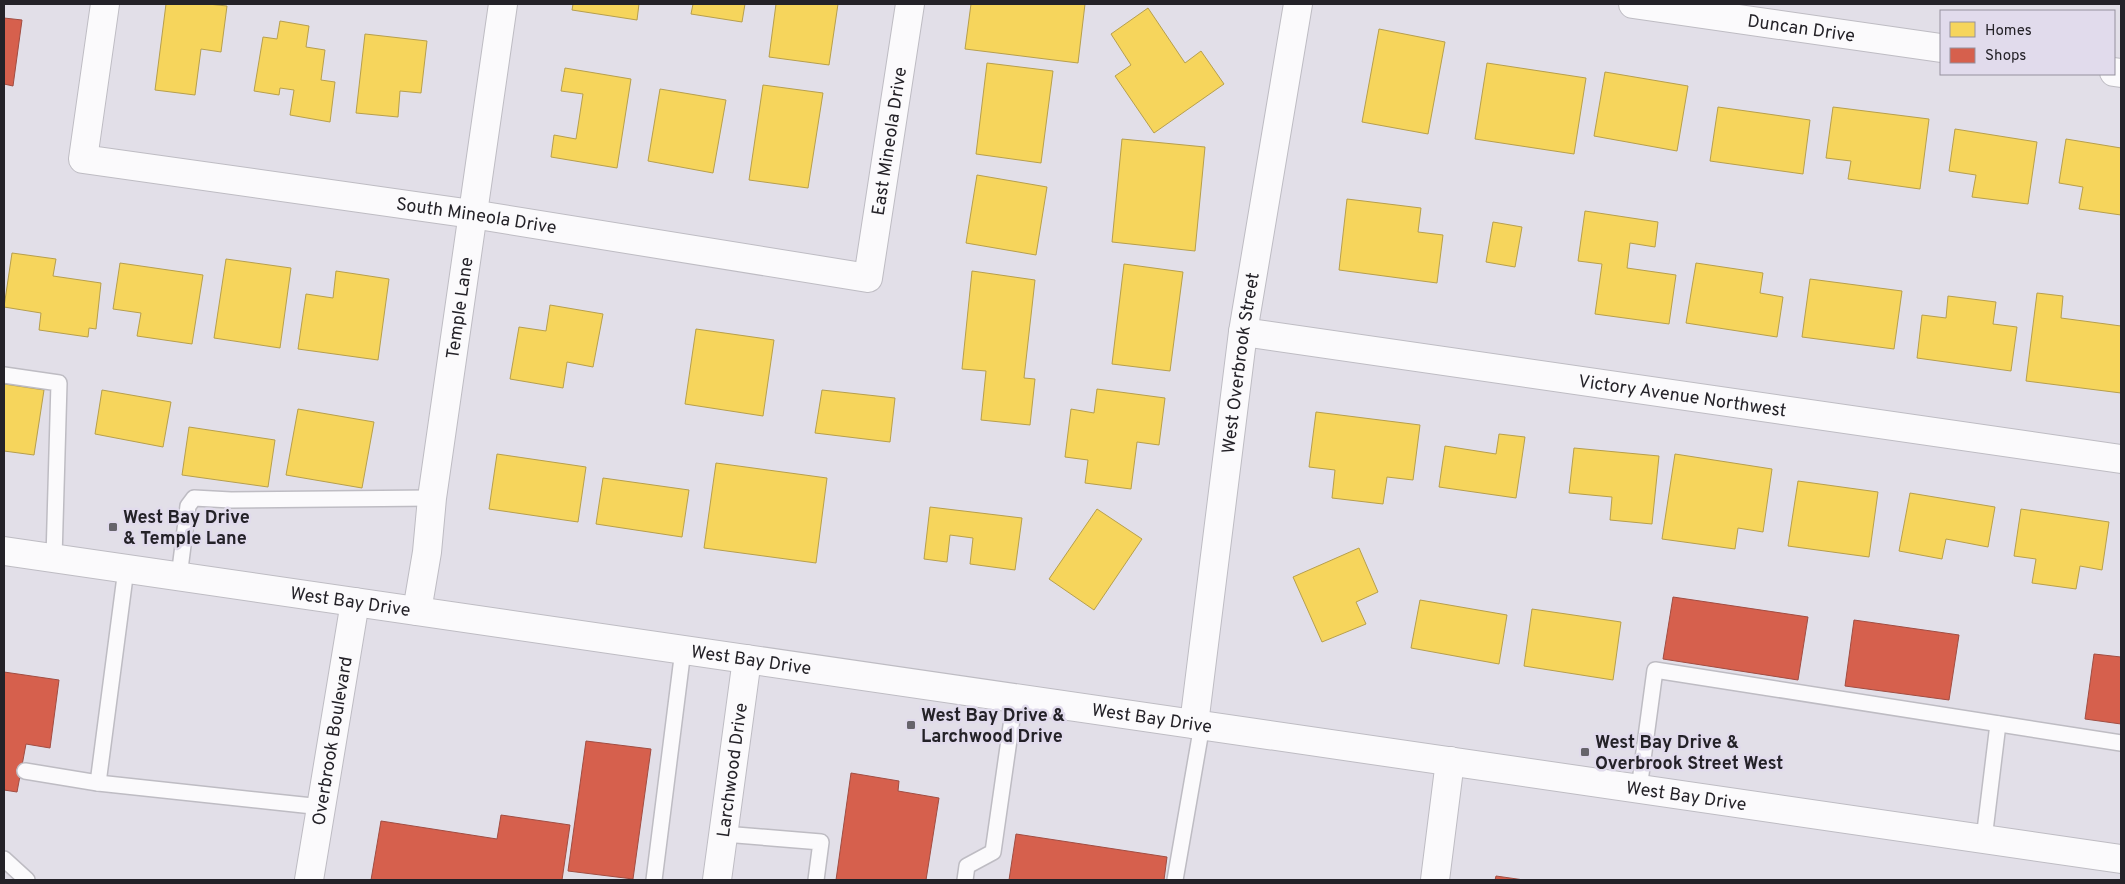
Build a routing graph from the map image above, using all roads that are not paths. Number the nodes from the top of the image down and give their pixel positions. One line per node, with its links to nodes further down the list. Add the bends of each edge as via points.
1 (105, 4): 7 (street, South Mineola Drive, via 83,159)
2 (503, 4): 7 (street, Temple Lane)
3 (910, 4): 8 (street, East Mineola Drive)
4 (1298, 4): 9 (street, West Overbrook Street)
5 (1633, 4): 6 (street, Duncan Drive)
6 (1940, 48)
7 (472, 214): 8 (street, South Mineola Drive); 12 (street, Temple Lane)
8 (868, 278)
9 (1243, 332): 11 (street, Victory Avenue Northwest); 23 (street, West Overbrook Street)
10 (4, 375): 14 (lane, via 59,383)
11 (2121, 459)
12 (432, 498): 16 (lane, via 194,498 188,506); 18 (street, Temple Lane)
13 (4, 551): 14 (street, West Bay Drive)
14 (54, 558): 15 (street, West Bay Drive)
15 (126, 568): 16 (street, West Bay Drive); 27 (lane)
16 (179, 576): 17 (street, West Bay Drive)
17 (355, 602): 18 (street, West Bay Drive); 29 (street, Overbrook Boulevard)
18 (417, 611): 19 (street, West Bay Drive)
19 (684, 650): 20 (street, West Bay Drive); 36 (lane)
20 (747, 659): 21 (street, West Bay Drive); 30 (street, Larchwood Drive)
21 (1015, 698): 23 (street, West Bay Drive); 39 (lane, via 993,852 967,866)
22 (1998, 724): 24 (lane); 28 (lane, via 1654,670); 31 (lane)
23 (1198, 725): 25 (street, West Bay Drive); 40 (lane)
24 (2121, 743)
25 (1450, 761): 28 (street, West Bay Drive); 41 (street)
26 (25, 771): 27 (lane)
27 (98, 783): 29 (lane)
28 (1639, 789): 31 (street, West Bay Drive)
29 (322, 807): 35 (street, Overbrook Boulevard)
30 (724, 834): 37 (street, Larchwood Drive); 38 (lane, via 821,842)
31 (1984, 839): 33 (street, West Bay Drive)
32 (4, 859): 34 (lane)
33 (2121, 859)
34 (27, 880)
35 (309, 880)
36 (654, 880)
37 (717, 880)
38 (816, 880)
39 (965, 880)
40 (1175, 880)
41 (1435, 880)

